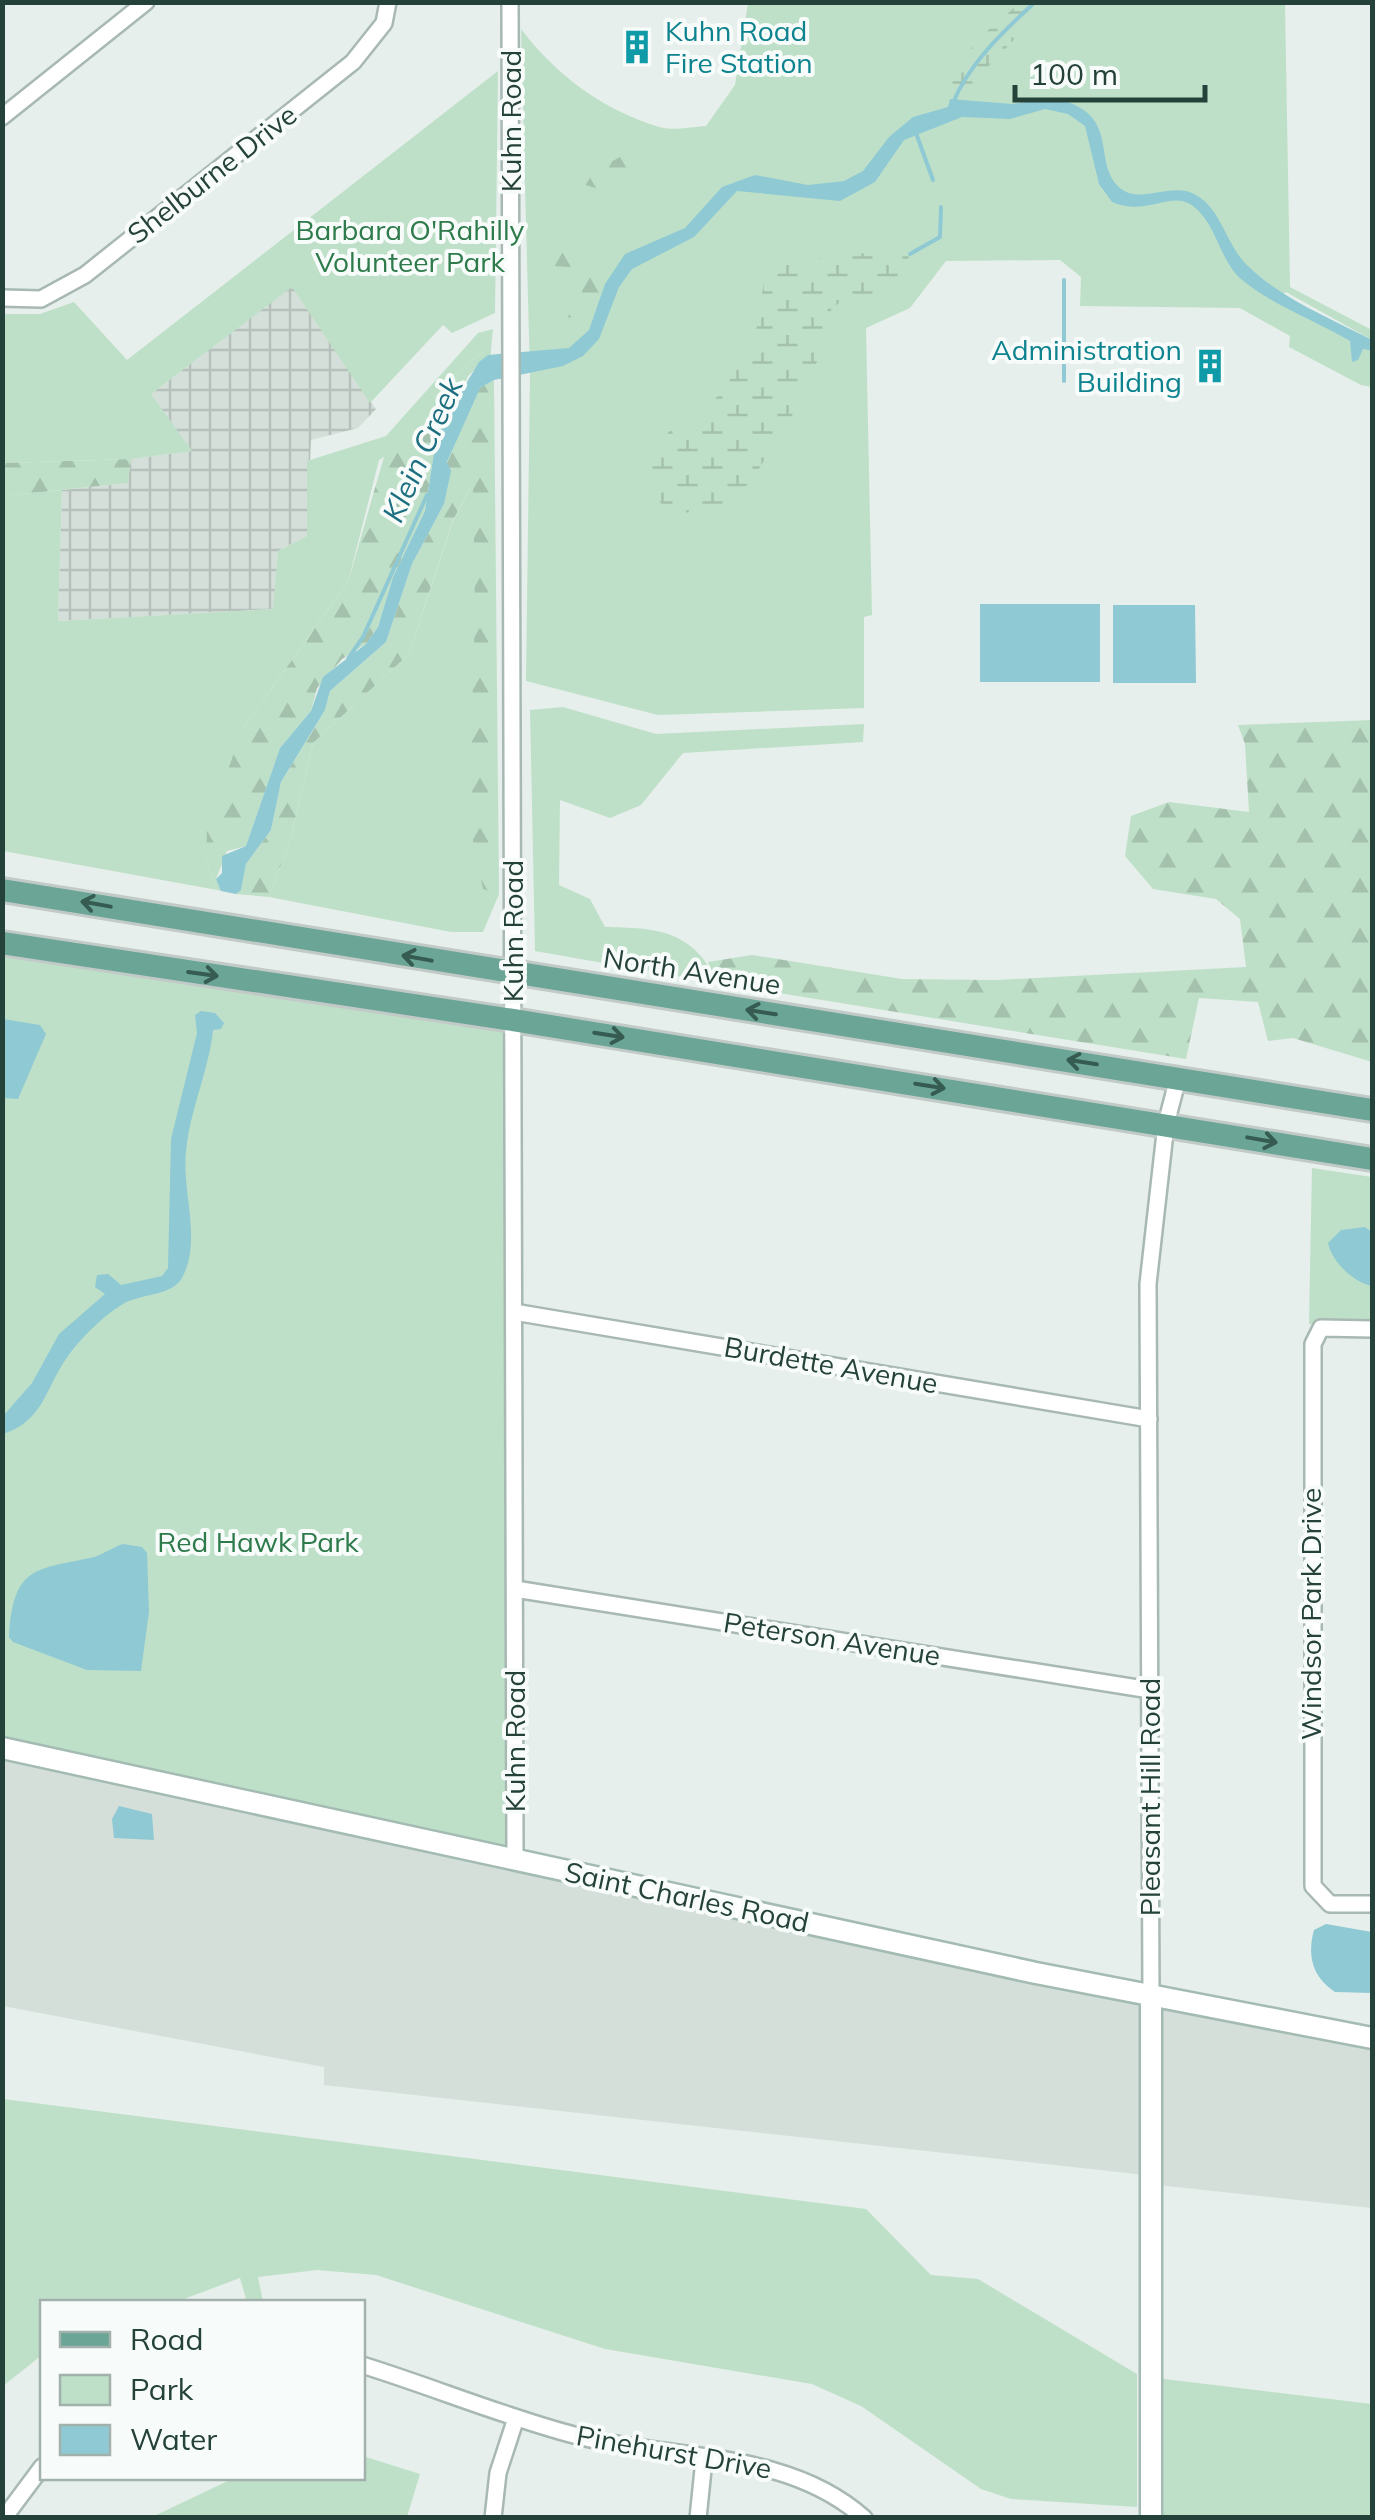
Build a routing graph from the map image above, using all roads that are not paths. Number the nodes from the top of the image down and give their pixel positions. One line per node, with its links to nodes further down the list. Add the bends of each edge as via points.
1 (146, 2): 4 (street)
2 (388, 2): 5 (street, Shelburne Drive, via 384,23 353,62 86,274 41,298)
3 (510, 2): 8 (street, Kuhn Road)
4 (2, 117)
5 (2, 298)
6 (2, 890): 8 (main road, North Avenue, one-way to 6)
7 (2, 943): 9 (main road, one-way to 9)
8 (513, 974): 9 (street, Kuhn Road); 10 (main road, North Avenue, one-way to 8)
9 (513, 1020): 12 (main road, one-way to 12); 14 (street, Kuhn Road)
10 (1178, 1078): 11 (main road, North Avenue); 12 (street, Pleasant Hill Road)
11 (1372, 1110)
12 (1166, 1124): 13 (main road, one-way to 13); 16 (street, Pleasant Hill Road, via 1148,1284)
13 (1372, 1160)
14 (514, 1312): 16 (street, Burdette Avenue); 17 (street, Kuhn Road)
15 (1372, 1329): 21 (street, Windsor Park Drive, via 1321,1328 1313,1344 1310,1739 1313,1886 1330,1904)
16 (1149, 1418): 18 (street, Pleasant Hill Road)
17 (515, 1588): 18 (street, Peterson Avenue); 20 (street, Kuhn Road)
18 (1150, 1690): 22 (street, Pleasant Hill Road)
19 (2, 1748): 20 (street, Saint Charles Road)
20 (515, 1859): 22 (street, Saint Charles Road)
21 (1372, 1904)
22 (1151, 1997): 23 (street, Saint Charles Road); 32 (street, Pleasant Hill Road)
23 (1372, 2038)
24 (365, 2366): 25 (street, Pinehurst Drive)
25 (516, 2418): 26 (street, Pinehurst Drive); 29 (street, via 498,2473)
26 (704, 2460): 30 (street); 31 (street, Pinehurst Drive, via 790,2473 836,2495)
27 (40, 2470): 28 (street)
28 (4, 2518)
29 (493, 2518)
30 (698, 2518)
31 (864, 2518)
32 (1151, 2518)

